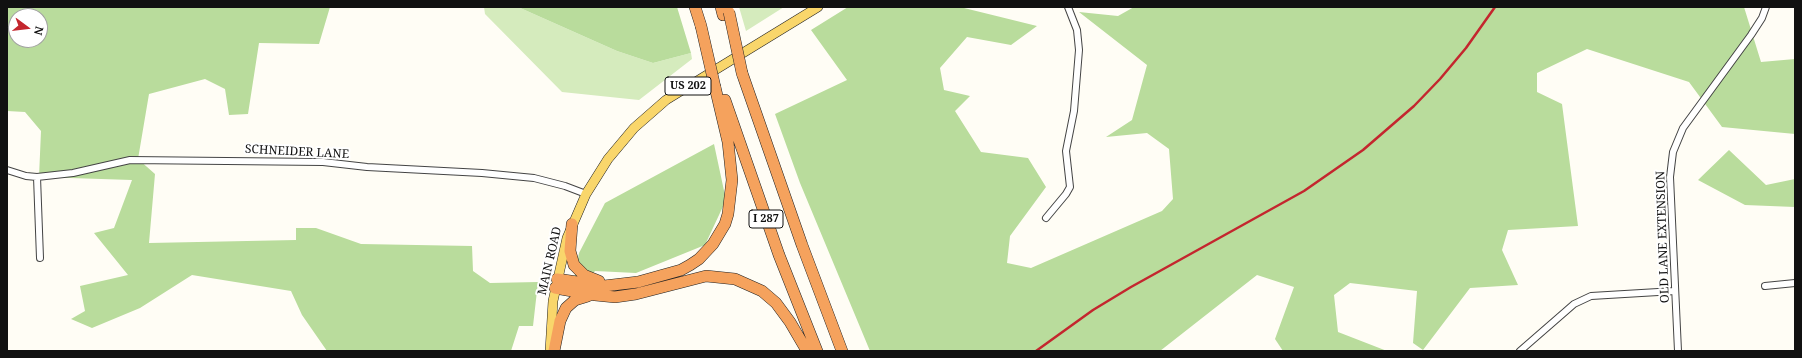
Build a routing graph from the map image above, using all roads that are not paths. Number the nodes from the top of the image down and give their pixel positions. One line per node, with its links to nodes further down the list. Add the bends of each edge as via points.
1 (695, 7): 6 (highway, bridge)
2 (818, 7): 9 (main road, MAIN ROAD / US 202, via 683,89 650,113 608,159)
3 (1068, 7): 10 (street, via 1077,30 1080,50 1074,111 1066,151 1070,187)
4 (1766, 7): 17 (street, OLD LANE EXTENSION, via 1751,35 1683,128 1674,152 1670,177)
5 (725, 10): 23 (highway, I 287, bridge, via 742,73)
6 (718, 86): 15 (highway, via 732,168 730,203 720,234 698,259 681,270); 22 (highway, I 287, via 779,255)
7 (7, 170): 8 (street, SCHNEIDER LANE)
8 (38, 177): 9 (street, SCHNEIDER LANE, via 73,173 130,160 323,162 534,178); 12 (street)
9 (586, 194): 11 (main road, MAIN ROAD / US 202)
10 (1046, 218)
11 (572, 224): 14 (main road, MAIN ROAD / US 202); 15 (highway, via 570,251 574,265 584,275)
12 (40, 258)
13 (1795, 283): 16 (street)
14 (556, 284): 15 (highway); 18 (highway); 19 (main road, MAIN ROAD / US 202)
15 (615, 286)
16 (1765, 286)
17 (1676, 291): 24 (street, via 1591,296 1574,304); 25 (street, OLD LANE EXTENSION)
18 (595, 296): 20 (highway, via 575,300 566,308 560,321); 21 (highway, via 626,296 706,276 735,279 758,288 776,303)
19 (550, 351)
20 (554, 351)
21 (807, 351)
22 (817, 351)
23 (842, 351)
24 (1520, 351)
25 (1678, 351)

